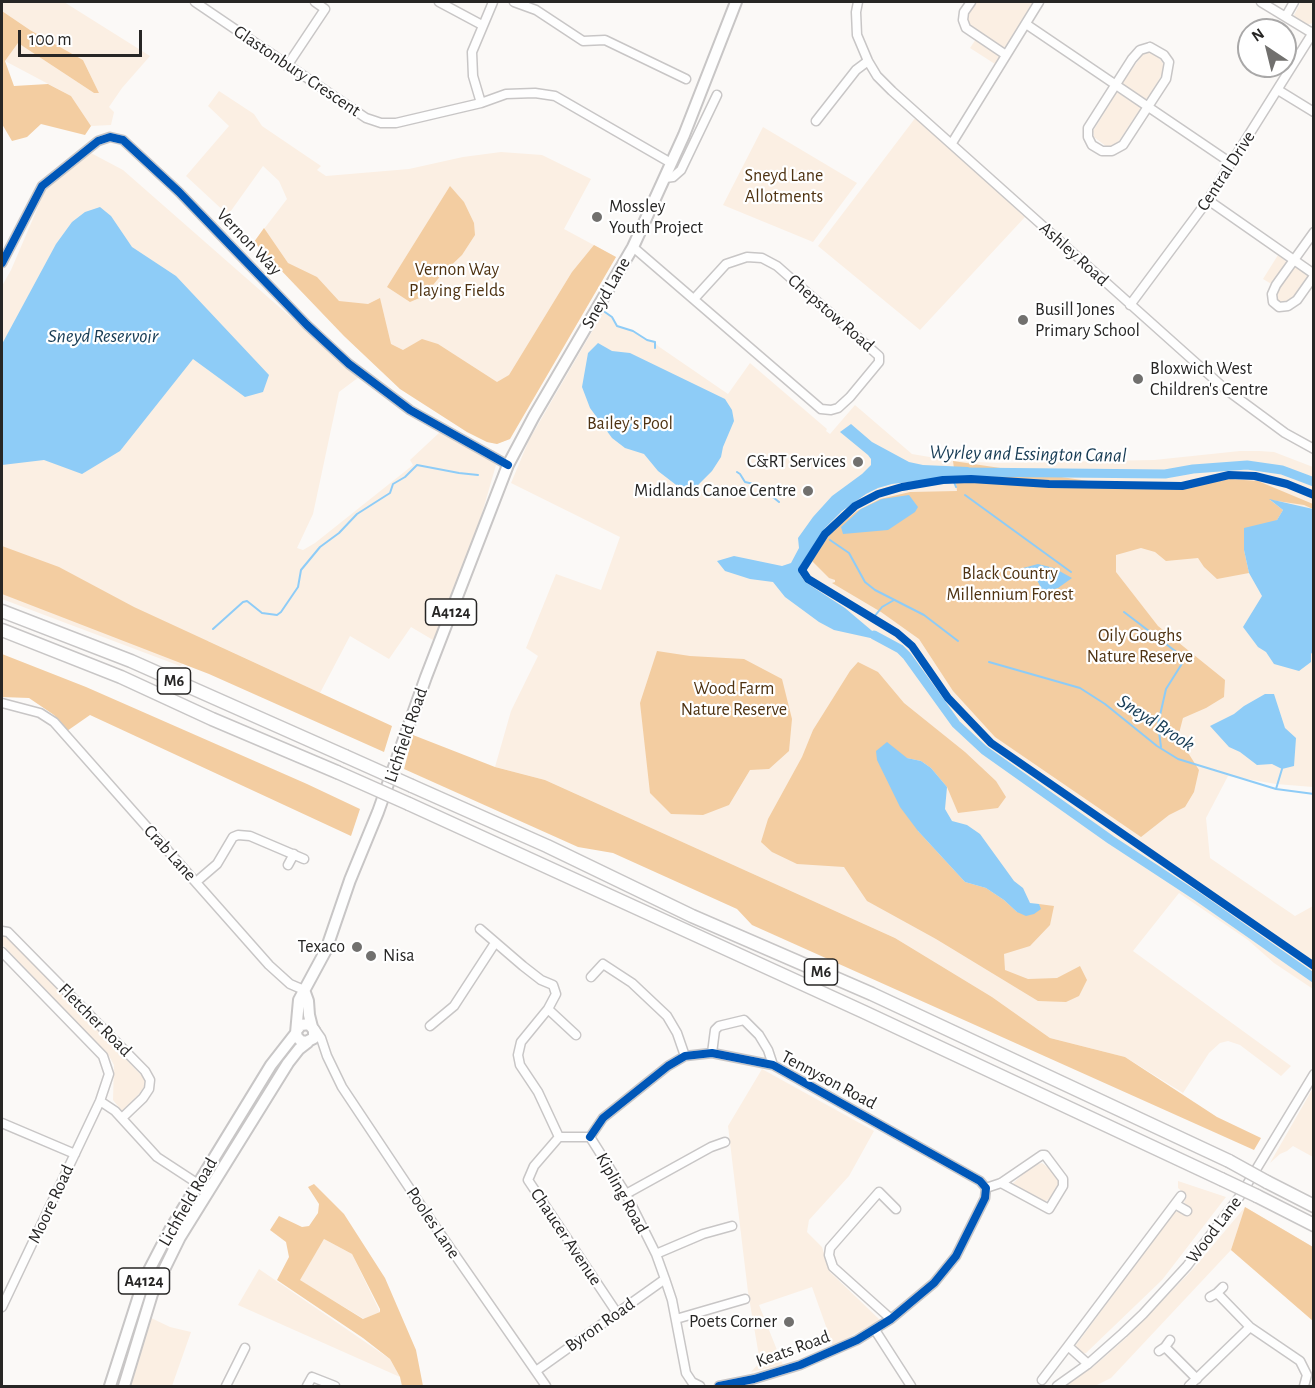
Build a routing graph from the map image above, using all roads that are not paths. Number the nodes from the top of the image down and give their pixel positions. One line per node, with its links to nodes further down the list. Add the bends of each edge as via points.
1 (195, 2): 18 (street, Glastonbury Crescent)
2 (315, 2): 18 (street, via 325,9)
3 (439, 2): 14 (street)
4 (493, 2): 14 (street)
5 (514, 2): 19 (street, via 536,10 583,41 605,40)
6 (736, 2): 28 (main road, Sneyd Lane / A4124)
7 (858, 2): 17 (street, Ashley Road, via 857,35)
8 (971, 2): 16 (street, via 964,12 966,28)
9 (1039, 2): 13 (street)
10 (1261, 2): 12 (street)
11 (1294, 2): 12 (street)
12 (1286, 16): 15 (street)
13 (1026, 24): 16 (street); 20 (street)
14 (482, 25): 23 (street, via 471,62)
15 (1313, 32): 21 (street, Central Drive)
16 (1006, 55): 27 (street)
17 (867, 61): 26 (street); 27 (street, Ashley Road, via 892,91)
18 (287, 66): 23 (street, Glastonbury Crescent, via 348,108 381,123)
19 (686, 79)
20 (1116, 85): 24 (street); 24 (street, via 1140,50 1157,50 1169,62 1168,71); 24 (street, via 1088,128 1092,145 1102,151 1119,149)
21 (1278, 90): 25 (street); 29 (street, Central Drive)
22 (717, 95): 30 (street, via 681,170)
23 (481, 103): 28 (street, Glastonbury Crescent, via 506,94 555,96)
24 (1148, 106): 29 (street)
25 (1314, 112)
26 (816, 121)
27 (952, 143): 38 (street, Ashley Road)
28 (671, 163): 30 (main road, Sneyd Lane / A4124)
29 (1231, 163): 31 (street, Central Drive)
30 (665, 178): 33 (main road, Sneyd Lane / A4124)
31 (1208, 200): 34 (street); 38 (street, Central Drive)
32 (1314, 232): 34 (street)
33 (633, 247): 37 (street, Chepstow Road); 40 (main road, Sneyd Lane / A4124)
34 (1294, 260): 36 (street); 36 (street, via 1272,294 1279,306 1297,300)
35 (2, 263): 40 (street, Vernon Way, via 42,186 98,141 110,137 123,140 349,364 410,410)
36 (1314, 275)
37 (694, 299): 37 (street, Chepstow Road, via 821,409 838,408 879,362 879,356 762,258 747,257 726,264)
38 (1130, 305): 39 (street, Ashley Road, via 1224,388 1285,433)
39 (1314, 449)
40 (508, 465): 41 (main road, Sneyd Lane / A4124)
41 (503, 477): 54 (main road, Lichfield Road / A4124, via 326,950)
42 (2, 611): 78 (highway, M6, bridge, via 131,661 547,846 1229,1161)
43 (2, 630): 81 (highway, M6, bridge, via 121,676 409,804 864,1012)
44 (2, 703): 48 (street, Crab Lane, via 40,713 54,722)
45 (294, 854): 46 (street); 47 (street); 48 (street, via 238,835 217,864)
46 (304, 859)
47 (288, 865)
48 (196, 882): 54 (street, Crab Lane, via 269,965 290,984)
49 (480, 929): 51 (street)
50 (2, 931): 67 (street, Fletcher Road, via 8,932 145,1071 149,1089)
51 (495, 943): 55 (street, via 553,985 556,994); 56 (street, via 454,1006)
52 (2, 952): 66 (street, Fletcher Road, via 103,1056 109,1074)
53 (591, 976): 63 (street, via 603,964 632,983 667,1016)
54 (304, 990): 57 (main road, A4124); 58 (main road, Lichfield Road / A4124, via 299,1000)
55 (548, 1009): 59 (street); 69 (street, via 521,1042 518,1055)
56 (430, 1026)
57 (313, 1027): 58 (main road, via 304,1024); 60 (main road, A4124, via 315,1036); 62 (street, Pooles Lane)
58 (297, 1032): 60 (main road, via 299,1040); 74 (main road, Lichfield Road / A4124, via 274,1059)
59 (576, 1035)
60 (308, 1042): 62 (street, Pooles Lane); 75 (main road, Lichfield Road / A4124, via 288,1063)
61 (712, 1053): 63 (street, Tennyson Road); 64 (street, Tennyson Road); 64 (street, Tennyson Road, via 715,1030 744,1020 759,1035)
62 (327, 1056): 97 (street, Pooles Lane, via 342,1087)
63 (685, 1056): 70 (street, Tennyson Road, via 603,1118)
64 (773, 1065): 76 (street, Tennyson Road, via 980,1181)
65 (1314, 1074): 96 (street, Wood Lane, via 1245,1187 1204,1245 1143,1314)
66 (100, 1101): 67 (street); 72 (street, Moore Road)
67 (122, 1118): 74 (street, via 157,1157)
68 (2, 1123): 72 (street)
69 (559, 1137): 70 (street, Kipling Road); 88 (street, Chaucer Avenue, via 534,1166 528,1180)
70 (590, 1137): 77 (street, Kipling Road)
71 (725, 1142): 77 (street)
72 (75, 1154): 87 (street, Moore Road)
73 (1001, 1183): 73 (street, via 1041,1155 1063,1179 1049,1209); 76 (street)
74 (198, 1184): 75 (street); 100 (main road, Lichfield Road / A4124, via 144,1280)
75 (209, 1191): 101 (main road, Lichfield Road / A4124, via 180,1237 152,1294)
76 (986, 1193): 90 (street, Keats Road, via 956,1256 934,1283)
77 (626, 1194): 83 (street, Kipling Road)
78 (1314, 1206)
79 (896, 1209): 90 (street, via 879,1192 830,1248 829,1255 833,1267)
80 (1187, 1211): 93 (street, via 1178,1200)
81 (1314, 1225)
82 (732, 1226): 83 (street)
83 (656, 1254): 84 (street, Kipling Road)
84 (665, 1279): 88 (street, Byron Road); 89 (street)
85 (1217, 1292): 91 (street)
86 (745, 1299): 89 (street)
87 (2, 1307)
88 (617, 1313): 97 (street, Byron Road)
89 (676, 1319): 106 (street, via 686,1373)
90 (891, 1319): 92 (street, Keats Road)
91 (1250, 1327): 98 (street); 111 (street, via 1300,1361 1307,1375)
92 (875, 1330): 107 (street, Keats Road, via 800,1365); 108 (street)
93 (1068, 1346): 96 (street); 99 (street)
94 (1165, 1346): 98 (street)
95 (246, 1348): 102 (street)
96 (1088, 1364): 109 (street, Wood Lane)
97 (536, 1371): 105 (street, Pooles Lane)
98 (1197, 1379): 110 (street)
99 (1042, 1380)
100 (110, 1386)
101 (124, 1386)
102 (226, 1386)
103 (307, 1386): 104 (street, via 312,1377)
104 (334, 1386)
105 (546, 1386)
106 (700, 1386)
107 (719, 1386)
108 (911, 1386)
109 (1057, 1386)
110 (1189, 1386)
111 (1304, 1386)

